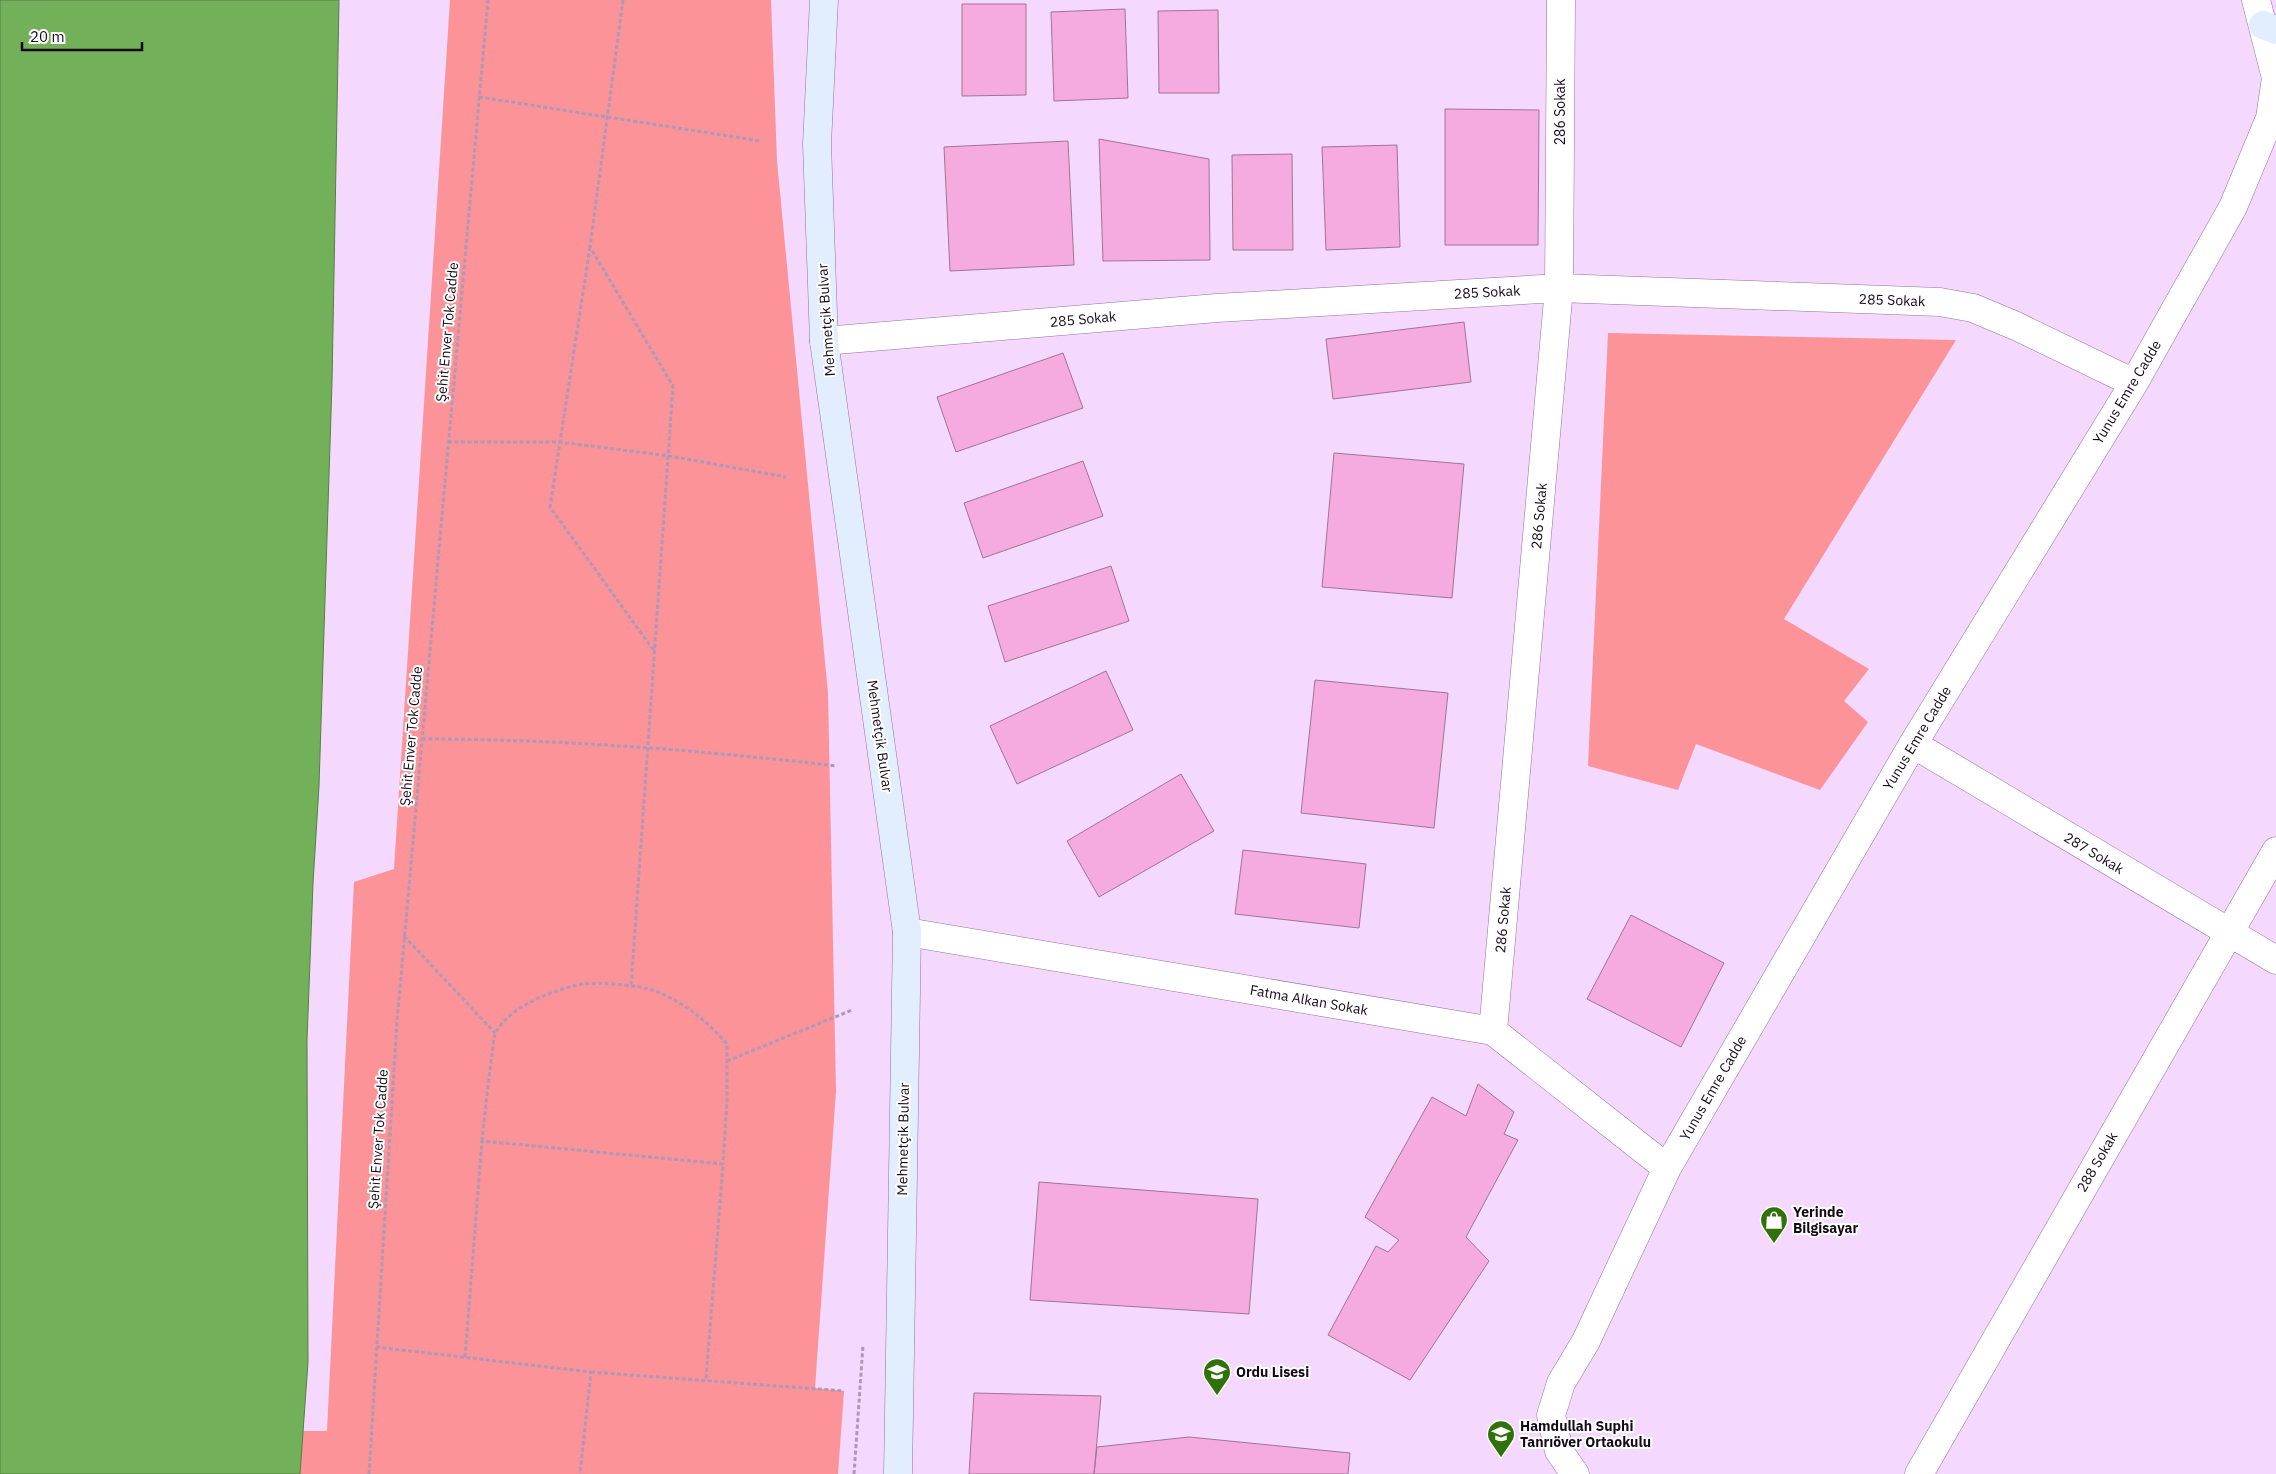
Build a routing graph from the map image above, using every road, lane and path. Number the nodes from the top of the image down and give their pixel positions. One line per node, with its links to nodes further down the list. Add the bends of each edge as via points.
1 (488, 0): 6 (path, Şehit Enver Tok Cadde)
2 (623, 0): 7 (path)
3 (824, 0): 11 (street, Mehmetçik Bulvar, via 817,144)
4 (1561, 0): 10 (street, 286 Sokak)
5 (2265, 18): 12 (street, Yunus Emre Cadde, via 2276,78 2270,118 2233,208)
6 (479, 96): 7 (path); 13 (path, Şehit Enver Tok Cadde)
7 (607, 117): 8 (path); 9 (path)
8 (760, 141)
9 (590, 247): 14 (path); 15 (path, via 673,386)
10 (1560, 288): 11 (street, 285 Sokak, via 1217,308); 12 (street, 285 Sokak, via 1940,302 1990,315); 29 (street, 286 Sokak)
11 (824, 341): 23 (street, Mehmetçik Bulvar)
12 (2134, 383): 19 (street, Yunus Emre Cadde)
13 (448, 442): 14 (path); 18 (path, Şehit Enver Tok Cadde)
14 (559, 442): 15 (path); 17 (path, via 550,507)
15 (669, 456): 16 (path); 17 (path)
16 (786, 477)
17 (655, 652): 20 (path)
18 (422, 739): 20 (path, via 508,739); 25 (path, Şehit Enver Tok Cadde)
19 (1913, 744): 24 (street, 287 Sokak); 34 (street, Yunus Emre Cadde)
20 (647, 747): 21 (path); 27 (path)
21 (837, 766)
22 (2276, 851): 24 (street, 288 Sokak)
23 (907, 932): 29 (street, Fatma Alkan Sokak); 44 (street, Mehmetçik Bulvar)
24 (2228, 932): 26 (street, 287 Sokak); 46 (street, 288 Sokak)
25 (404, 936): 30 (path); 36 (path, Şehit Enver Tok Cadde)
26 (2276, 960)
27 (631, 987): 30 (path, via 584,984 564,990 521,1007); 31 (path, via 653,990 698,1015 727,1044)
28 (852, 1010): 31 (path)
29 (1493, 1031): 34 (street, Fatma Alkan Sokak)
30 (495, 1033): 32 (path)
31 (727, 1061): 33 (path)
32 (482, 1141): 33 (path); 37 (path)
33 (723, 1164): 39 (path)
34 (1667, 1168): 45 (street, Yunus Emre Cadde, via 1586,1341 1561,1383 1551,1415 1560,1451)
35 (863, 1337): 43 (path)
36 (376, 1347): 37 (path); 41 (path, Şehit Enver Tok Cadde)
37 (465, 1357): 38 (path)
38 (592, 1372): 39 (path); 42 (path)
39 (706, 1380): 40 (path)
40 (844, 1391)
41 (369, 1474)
42 (580, 1474)
43 (854, 1474)
44 (898, 1474)
45 (1575, 1474)
46 (1919, 1474)

